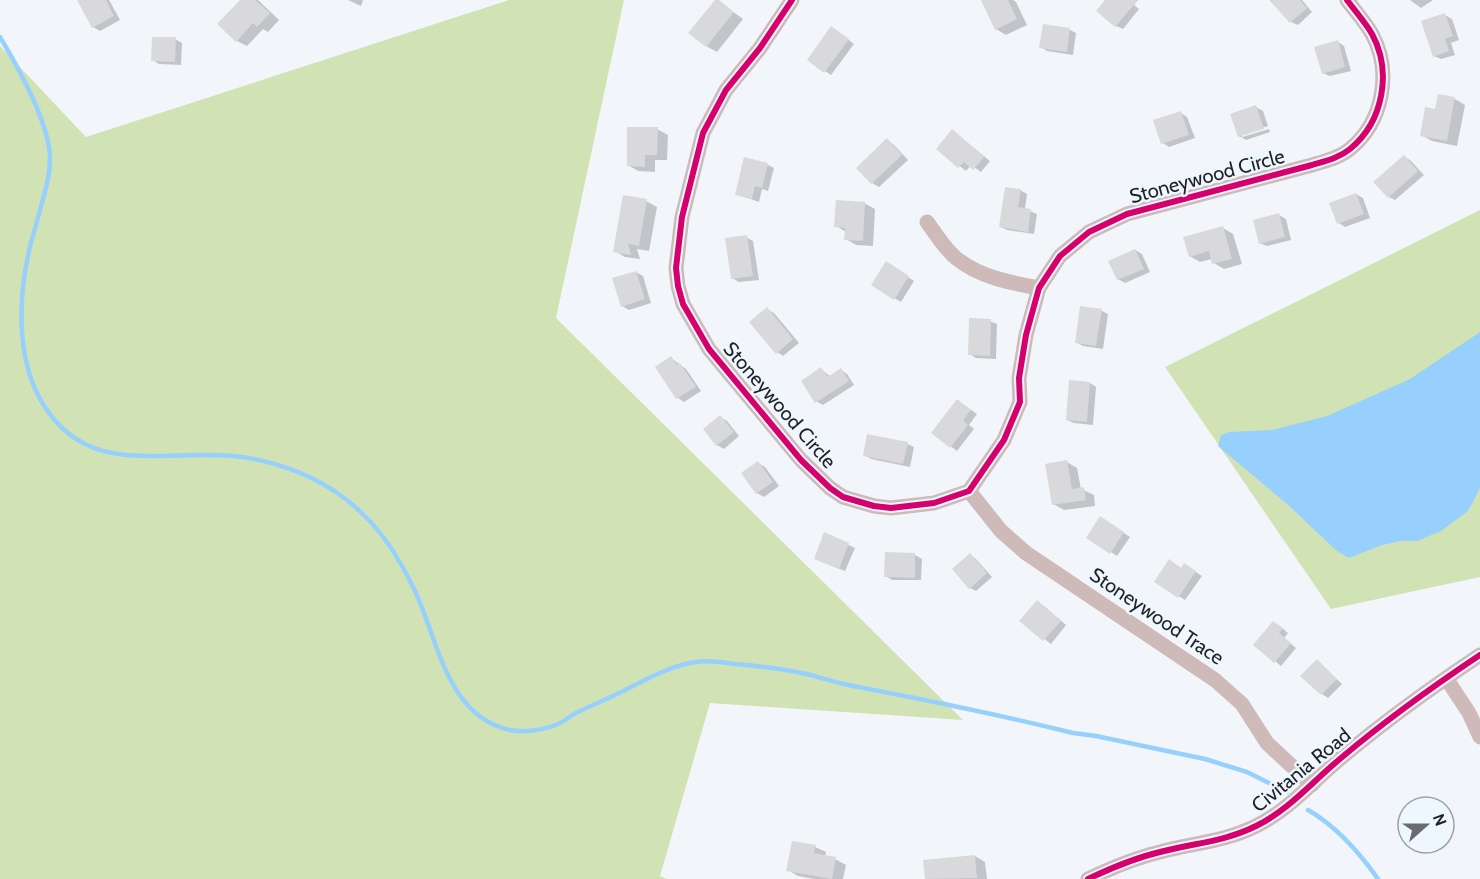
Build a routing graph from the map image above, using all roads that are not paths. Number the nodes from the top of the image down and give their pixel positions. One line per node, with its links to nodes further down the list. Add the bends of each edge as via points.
1 (792, 0): 5 (street, Stoneywood Circle, via 726,90 703,133 678,241 676,268 683,304 709,349 801,460 843,496 891,508 933,503)
2 (1347, 0): 4 (street, Stoneywood Circle, via 1372,33 1383,70 1380,103 1369,127 1351,148 1312,165 1126,214 1089,232 1060,256)
3 (927, 222): 4 (street, via 955,258 979,272)
4 (1039, 288): 5 (street, Stoneywood Circle, via 1026,335 1019,378 1020,402 1004,441)
5 (969, 491): 9 (street, Stoneywood Trace, via 1001,531 1026,553 1215,680 1242,704 1267,743)
6 (1480, 656): 7 (street, Civitania Road)
7 (1446, 678): 8 (street); 9 (street, Civitania Road, via 1340,758)
8 (1480, 737)
9 (1312, 785): 10 (street, Civitania Road, via 1275,815 1240,834 1130,860)
10 (1088, 879)

